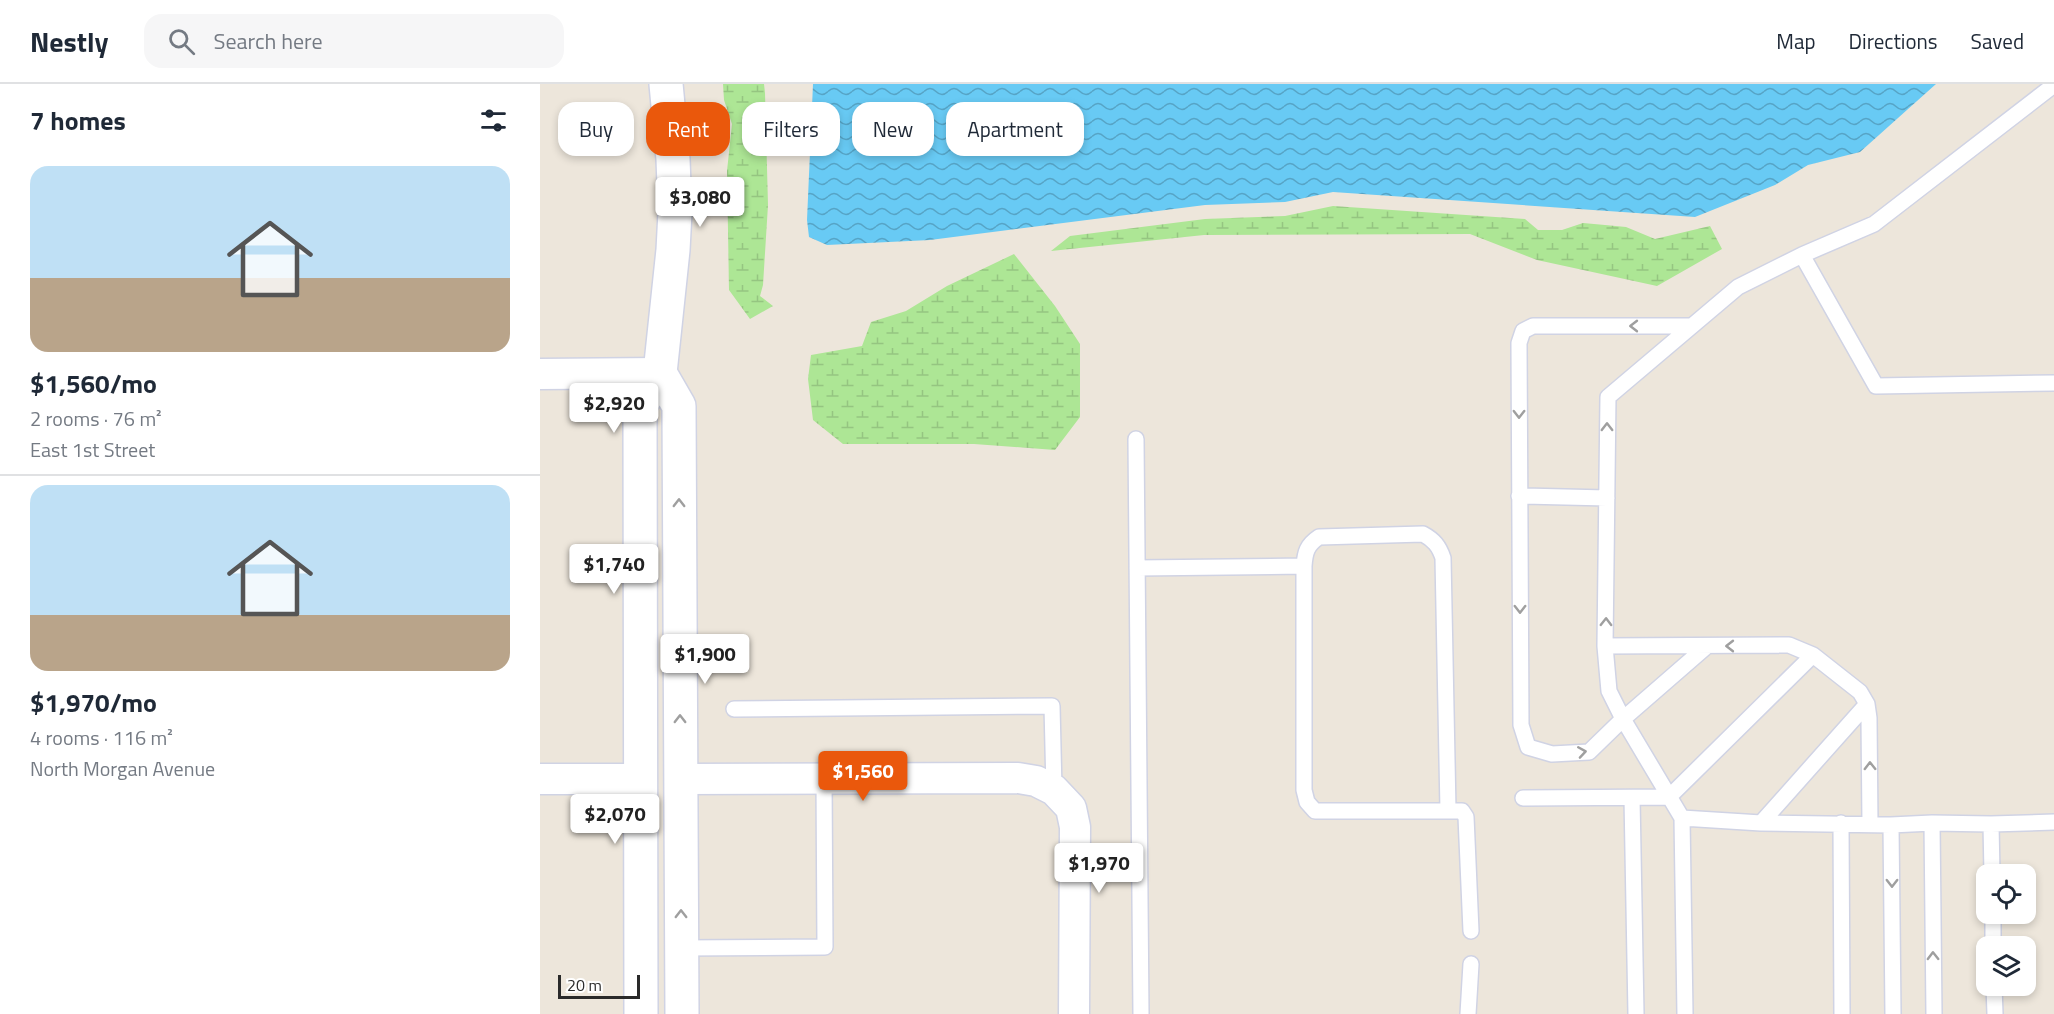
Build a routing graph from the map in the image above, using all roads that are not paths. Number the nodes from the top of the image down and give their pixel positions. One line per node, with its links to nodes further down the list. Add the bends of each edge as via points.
1 (666, 84): 5 (street, via 675,212)
2 (2054, 85): 3 (lane, via 1874,224)
3 (1802, 255): 4 (lane, via 1738,287); 7 (lane, via 1876,386)
4 (1692, 326): 9 (lane, one-way to 9, via 1533,326 1523,332 1519,343); 10 (lane, one-way to 4, via 1608,397)
5 (660, 373): 6 (street); 21 (street, via 640,406); 22 (street, one-way to 5, via 679,406)
6 (540, 374)
7 (2054, 384)
8 (1136, 439): 12 (lane)
9 (1519, 496): 10 (lane); 18 (lane, one-way to 18, via 1521,725 1528,747 1552,754 1589,752)
10 (1607, 498): 13 (lane, one-way to 10)
11 (1304, 566): 12 (lane); 27 (lane, via 1307,802 1315,811); 27 (lane, via 1305,551 1319,537 1423,534 1440,549)
12 (1137, 568): 44 (lane)
13 (1605, 646): 14 (lane); 18 (lane, via 1609,691)
14 (1707, 646): 15 (lane, one-way to 14, via 1789,645); 18 (lane)
15 (1814, 655): 16 (lane, via 1860,692); 24 (lane)
16 (1867, 704): 30 (lane); 33 (lane, one-way to 16)
17 (734, 709): 23 (lane, via 1052,706)
18 (1623, 719): 24 (lane)
19 (540, 778): 21 (street)
20 (824, 778): 22 (street); 23 (street, via 1018,778 1036,781); 38 (lane, via 825,947)
21 (639, 779): 41 (street)
22 (680, 779): 38 (street, one-way to 22)
23 (1057, 794): 43 (street, via 1071,808 1075,827)
24 (1670, 797): 26 (lane); 28 (lane)
25 (1523, 798): 26 (lane)
26 (1632, 798): 46 (lane)
27 (1448, 810): 37 (lane, via 1462,811 1466,817)
28 (1682, 819): 30 (lane); 47 (lane)
29 (2054, 822): 34 (lane)
30 (1761, 823): 31 (lane)
31 (1841, 823): 33 (lane); 48 (lane)
32 (1932, 823): 34 (lane); 35 (lane); 50 (lane, one-way to 32)
33 (1870, 824): 35 (lane)
34 (1991, 824): 36 (lane)
35 (1891, 825): 49 (lane, one-way to 49)
36 (1992, 864)
37 (1471, 931)
38 (681, 948): 42 (street)
39 (1471, 964): 45 (lane)
40 (1994, 996): 51 (lane)
41 (641, 1014)
42 (682, 1014)
43 (1074, 1014)
44 (1141, 1014)
45 (1468, 1014)
46 (1636, 1014)
47 (1685, 1014)
48 (1842, 1014)
49 (1893, 1014)
50 (1934, 1014)
51 (1995, 1014)

